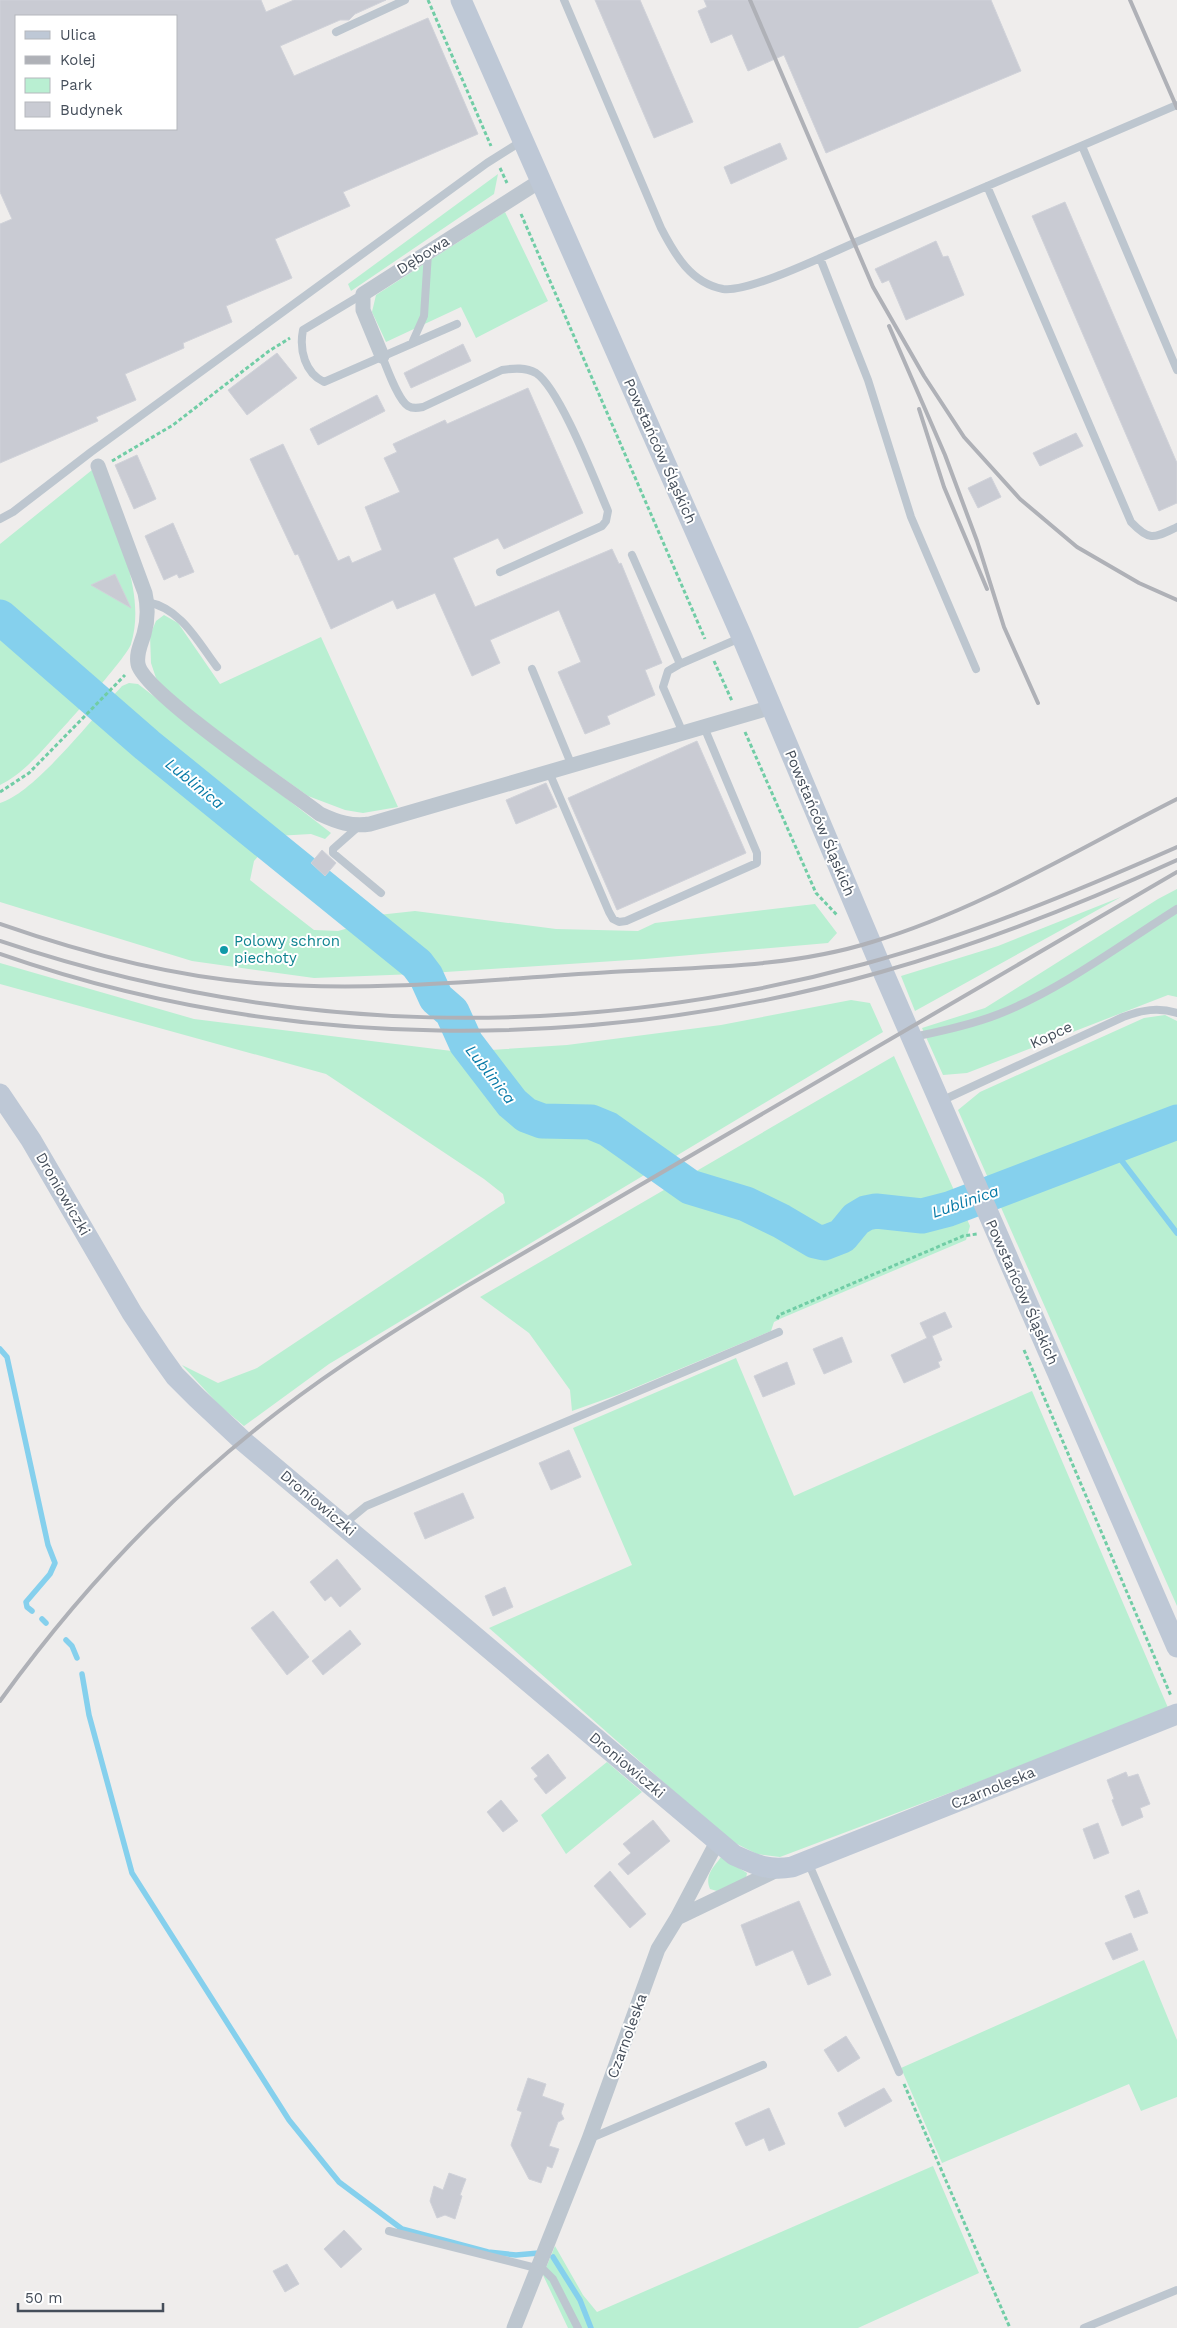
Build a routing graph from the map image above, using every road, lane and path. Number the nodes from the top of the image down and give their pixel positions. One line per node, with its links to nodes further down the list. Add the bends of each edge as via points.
1 (405, 0): 5 (lane)
2 (428, 0): 9 (path)
3 (461, 0): 7 (main road, Powstańców Śląskich)
4 (564, 0): 14 (lane, via 661,228 684,266 712,286 742,289)
5 (336, 32)
6 (1177, 105): 8 (lane)
7 (522, 141): 9 (lane); 10 (main road, Powstańców Śląskich)
8 (1082, 146): 11 (lane); 20 (lane)
9 (496, 158): 12 (path); 21 (lane)
10 (540, 181): 12 (street, Dębowa); 28 (main road, Powstańców Śląskich)
11 (987, 186): 14 (lane); 24 (lane, via 1131,522 1144,535 1155,537)
12 (514, 198): 13 (street, Dębowa); 29 (path)
13 (428, 252): 15 (street, Dębowa); 18 (lane, via 424,316)
14 (820, 258): 33 (lane, via 868,380 911,517)
15 (363, 294): 17 (lane); 19 (street, via 363,310)
16 (457, 324): 18 (lane)
17 (303, 330): 19 (lane, via 301,343 305,361 316,378 324,382); 22 (path, via 269,351 173,426)
18 (412, 343): 19 (lane)
19 (382, 356): 26 (lane, via 401,397 406,405 414,408 424,407 512,368 534,372 544,379 558,401 608,516 602,526)
20 (1177, 370)
21 (92, 452): 22 (lane); 23 (lane)
22 (99, 468): 27 (street)
23 (0, 519)
24 (1177, 527)
25 (632, 554): 30 (lane)
26 (500, 572)
27 (147, 602): 31 (street); 32 (lane, via 160,604 175,614)
28 (742, 637): 29 (lane); 35 (main road, Powstańców Śląskich)
29 (710, 651): 30 (lane); 36 (path)
30 (680, 664): 38 (lane, via 668,671 663,687)
31 (138, 665): 41 (path, via 119,679 29,773); 42 (street, via 147,681 182,712 320,814)
32 (217, 667)
33 (976, 669)
34 (532, 670): 39 (lane)
35 (772, 708): 36 (street); 47 (main road, Powstańców Śląskich)
36 (738, 717): 37 (street); 45 (path, via 816,893)
37 (704, 727): 38 (street); 40 (lane, via 757,853 757,863 626,921 619,922 609,912)
38 (683, 733): 39 (street)
39 (572, 766): 40 (street)
40 (549, 772): 42 (street)
41 (0, 792)
42 (359, 826): 43 (lane, via 333,849 333,853)
43 (381, 894)
44 (1177, 909): 47 (lane, via 1077,973 1015,1007 966,1025)
45 (841, 920)
46 (1177, 1013): 49 (lane, Kopce, via 1155,1009 1124,1017)
47 (912, 1037): 49 (main road, Powstańców Śląskich)
48 (0, 1094): 52 (main road, Droniowiczki, via 31,1140 132,1312 176,1376 243,1440)
49 (940, 1102): 50 (main road, Powstańców Śląskich)
50 (992, 1222): 51 (path, via 779,1315); 53 (main road, Powstańców Śląskich)
51 (779, 1332): 52 (lane, via 366,1506)
52 (344, 1524): 55 (main road, Droniowiczki)
53 (1177, 1647)
54 (1177, 1714): 56 (main road, Czarnoleska)
55 (717, 1842): 57 (main road, via 734,1855); 58 (street, Czarnoleska)
56 (808, 1862): 57 (main road, Czarnoleska); 60 (lane)
57 (777, 1870): 58 (street)
58 (677, 1918): 61 (street, Czarnoleska, via 658,1949)
59 (763, 2065): 61 (lane)
60 (899, 2072): 67 (path)
61 (589, 2139): 63 (street, Czarnoleska)
62 (389, 2231): 63 (lane)
63 (538, 2268): 65 (street, Czarnoleska); 66 (lane, via 553,2279)
64 (1177, 2290): 68 (lane)
65 (514, 2328)
66 (578, 2328)
67 (1010, 2328)
68 (1084, 2328)

